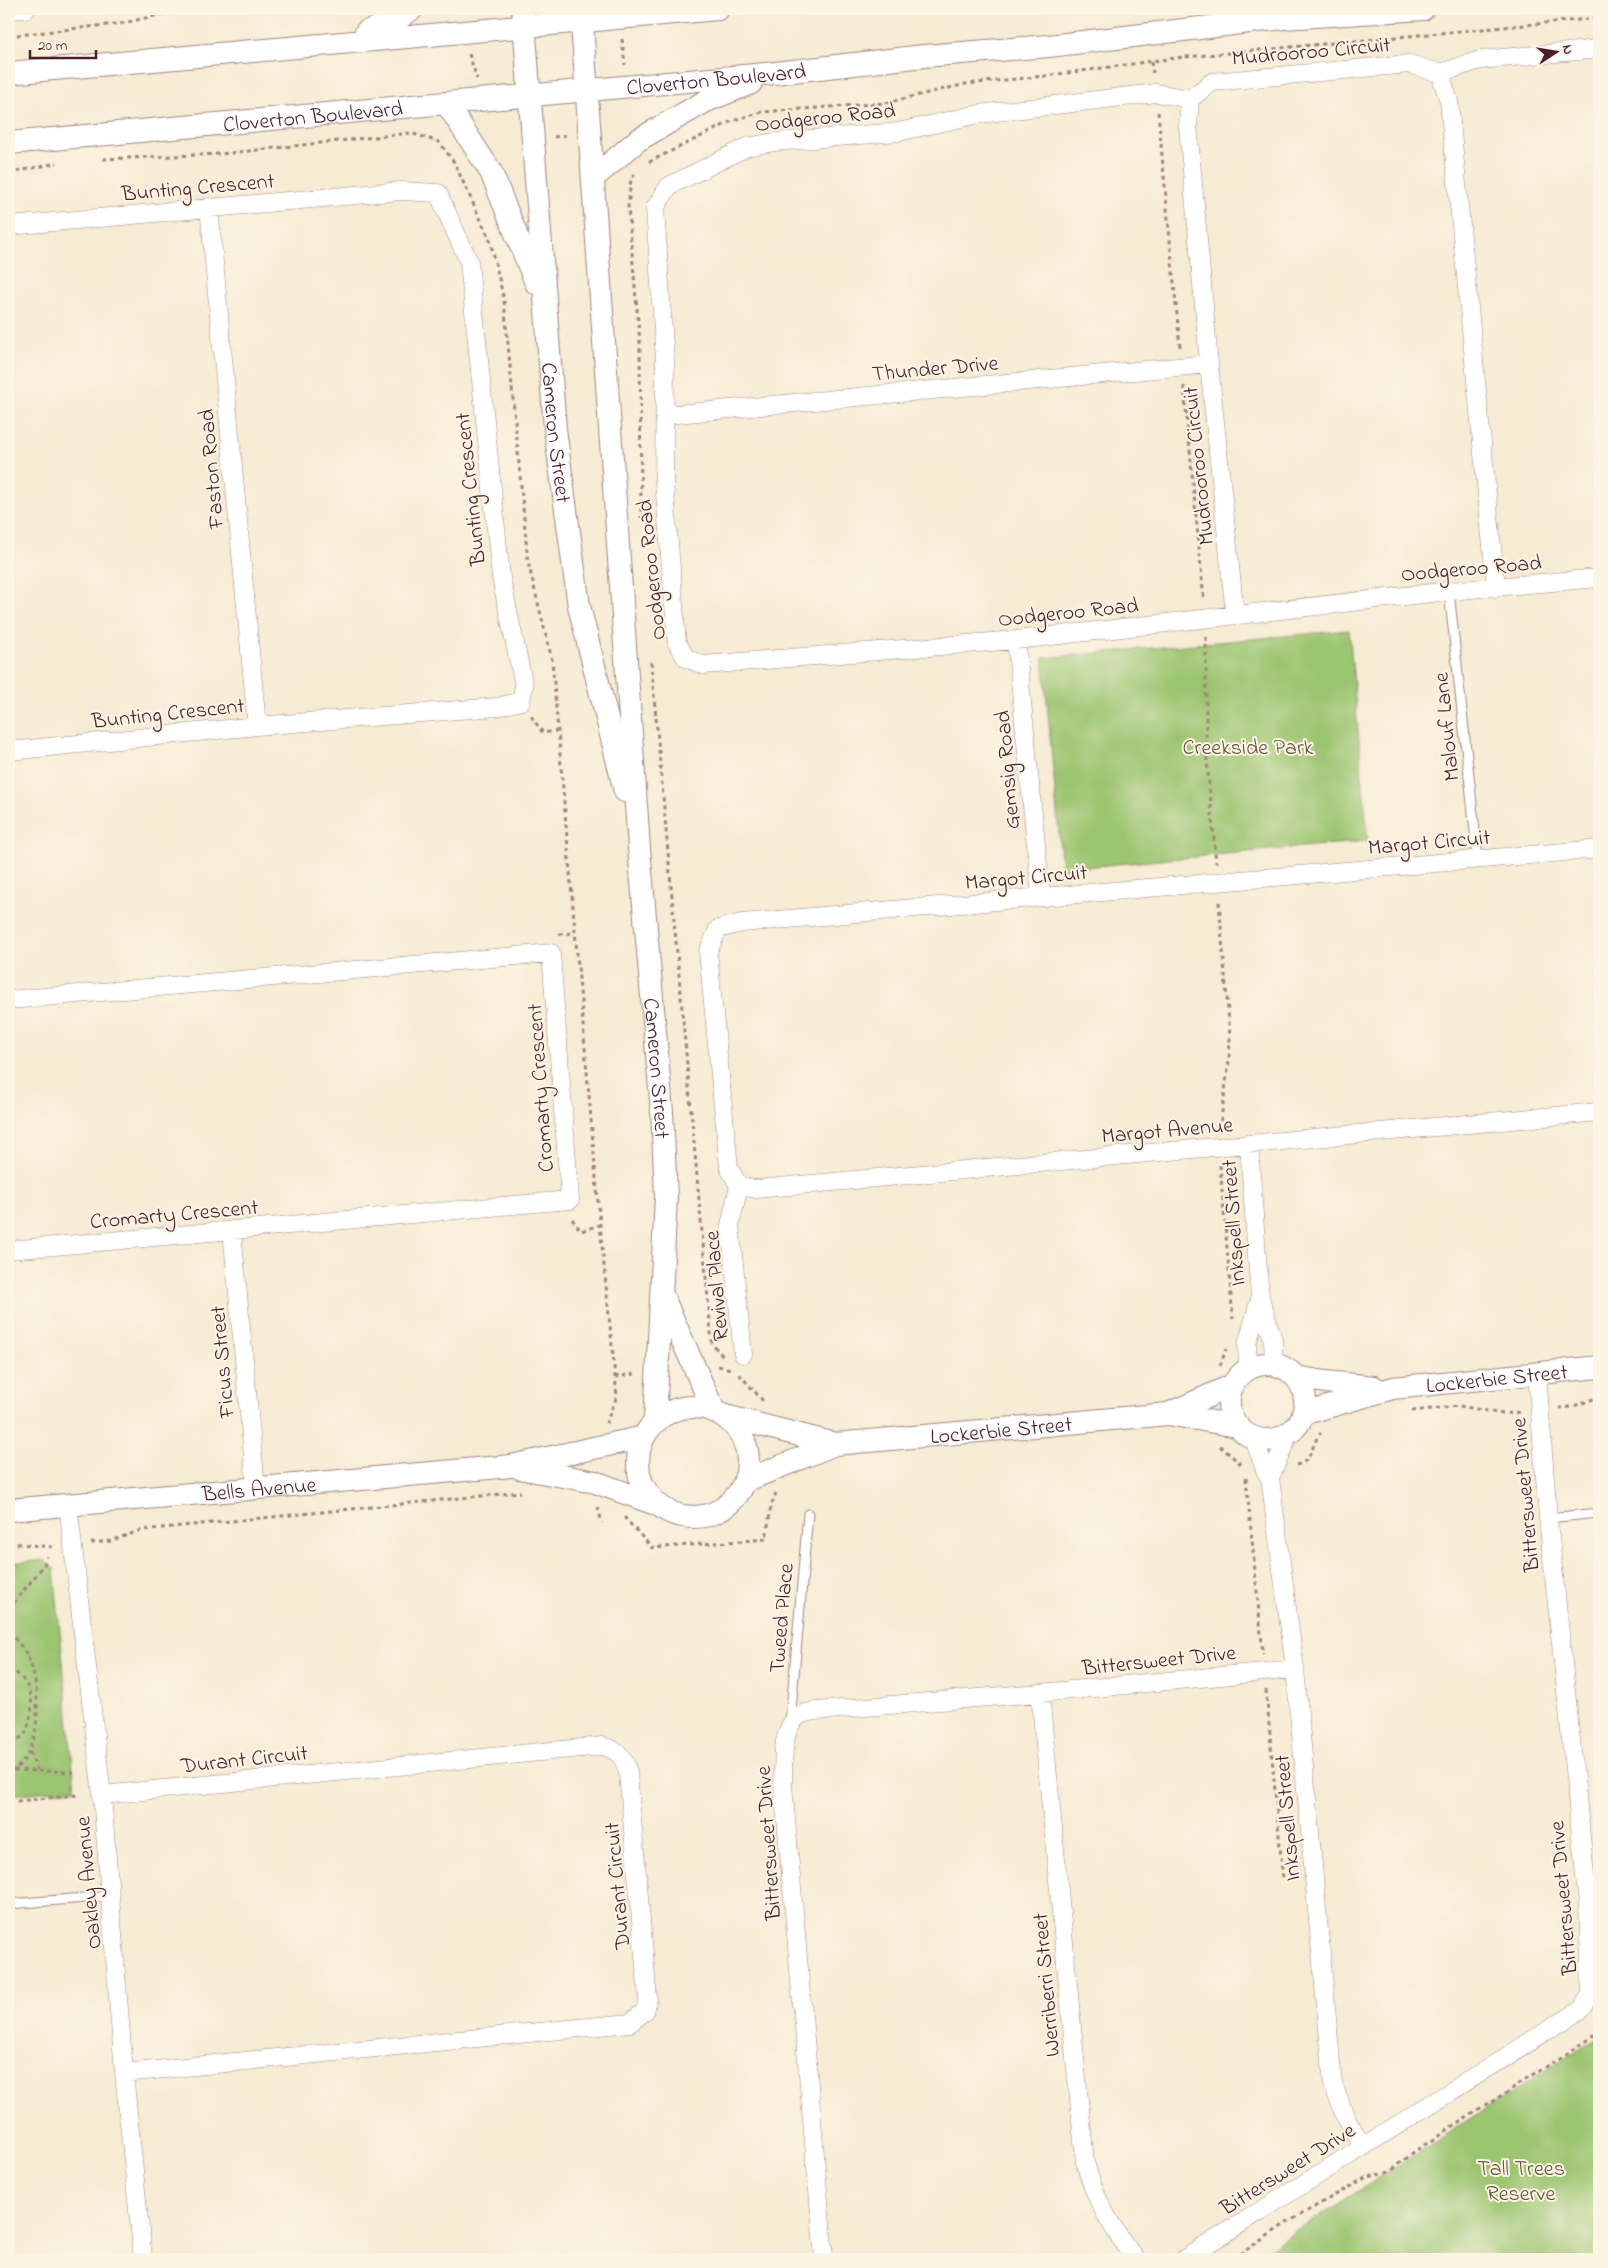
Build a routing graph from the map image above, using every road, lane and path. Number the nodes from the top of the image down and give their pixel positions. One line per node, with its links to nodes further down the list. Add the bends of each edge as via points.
1 (26, 9): 6 (street)
2 (184, 9): 11 (path, via 124,23)
3 (412, 9): 12 (street, via 392,23)
4 (718, 9): 7 (street)
5 (1423, 9): 16 (street, Cloverton Boulevard, via 1248,22 1050,46)
6 (9, 10)
7 (656, 12): 8 (street)
8 (581, 15): 9 (street); 18 (street, Cameron Street)
9 (524, 18): 12 (street); 20 (street, Cameron Street)
10 (1599, 18): 14 (path)
11 (9, 36)
12 (334, 43): 15 (street)
13 (1599, 50): 17 (street, via 1480,60)
14 (1151, 62): 19 (path); 23 (path, via 966,84 885,103 762,112 734,120 643,164)
15 (9, 72)
16 (775, 73): 18 (street, Cloverton Boulevard); 23 (street, via 706,101)
17 (1440, 73): 21 (street, Mudrooroo Circuit, via 1409,64 1212,82); 38 (street, via 1449,101)
18 (586, 91): 20 (street, Cloverton Boulevard); 29 (street, Cameron Street)
19 (1156, 93): 21 (street, Oodgeroo Road); 34 (path); 35 (street, Oodgeroo Road, via 979,114 898,132 748,146 669,186 655,208)
20 (530, 95): 22 (street, Cloverton Boulevard); 32 (street, Cameron Street)
21 (1190, 99): 33 (street, Mudrooroo Circuit, via 1188,126)
22 (447, 104): 24 (street, Cloverton Boulevard); 32 (street, via 490,172 523,246)
23 (638, 140): 29 (street)
24 (9, 143)
25 (96, 159): 46 (path, via 221,154 411,133 439,142 454,162 490,240 504,300 528,562 552,660)
26 (58, 162): 28 (path)
27 (637, 172): 36 (path, via 631,179 628,207 640,343)
28 (9, 173)
29 (592, 178): 48 (street, Cameron Street)
30 (209, 207): 31 (street, Bunting Crescent); 44 (street, Bunting Crescent, via 401,191 438,193 469,262 501,578 524,686); 45 (street, Faston Road)
31 (9, 226)
32 (546, 310): 48 (street, Cameron Street, via 555,429 579,606)
33 (1209, 364): 34 (street, Thunder Drive); 40 (street, Mudrooroo Circuit)
34 (1182, 367): 35 (street, Thunder Drive); 41 (path)
35 (666, 415): 42 (street, Oodgeroo Road, via 664,482 677,643 686,658 703,666)
36 (640, 522)
37 (1599, 578): 38 (street, Oodgeroo Road)
38 (1496, 588): 39 (street, Oodgeroo Road)
39 (1449, 591): 40 (street, Oodgeroo Road); 50 (lane, Malouf Lane)
40 (1235, 615): 41 (street, Oodgeroo Road)
41 (1205, 619): 42 (street, Oodgeroo Road); 51 (path, via 1206,749)
42 (1016, 640): 52 (street, Gemsig Road)
43 (650, 661): 64 (path, via 712,1344)
44 (520, 701): 45 (street, Bunting Crescent, via 497,706); 46 (path, via 543,734)
45 (257, 726): 47 (street, Bunting Crescent)
46 (558, 731): 86 (path, via 617,1396 606,1422 592,1432)
47 (9, 750)
48 (639, 848): 60 (street, Cameron Street, via 665,1168)
49 (1599, 849): 50 (street, Margot Circuit)
50 (1478, 859): 51 (street, Margot Circuit)
51 (1217, 884): 52 (street, Margot Circuit); 56 (path, via 1230,1036)
52 (1041, 897): 57 (street, Margot Circuit, via 742,923 718,929 708,952 729,1168)
53 (9, 1000): 58 (street, Cromarty Crescent, via 551,953 570,1200)
54 (1599, 1112): 55 (street, Margot Avenue)
55 (1249, 1145): 56 (street, Margot Avenue); 61 (street, Inkspell Street)
56 (1218, 1147): 57 (street, Margot Avenue, via 756,1190); 62 (path)
57 (739, 1186): 65 (street, Revival Place, via 730,1225)
58 (232, 1230): 59 (street, Cromarty Crescent); 91 (street, Ficus Street)
59 (9, 1250)
60 (660, 1290): 76 (street); 81 (street, Cameron Street)
61 (1260, 1298): 66 (street, via 1273,1340); 67 (street, via 1247,1344)
62 (1233, 1324)
63 (1228, 1344): 71 (path, via 1222,1364)
64 (724, 1358)
65 (737, 1359): 80 (path, via 770,1409)
66 (1274, 1364): 67 (street); 70 (street, via 1286,1368)
67 (1248, 1367): 71 (street, via 1238,1375)
68 (1599, 1367): 69 (street, Lockerbie Street)
69 (1537, 1373): 72 (street, Lockerbie Street); 74 (street, Bittersweet Drive)
70 (1296, 1377): 72 (street); 78 (street, via 1303,1388)
71 (1223, 1379): 77 (street); 83 (street, via 1229,1412)
72 (1393, 1388): 78 (street)
73 (1599, 1396): 74 (path, via 1571,1407)
74 (1540, 1410): 75 (path, via 1503,1414 1460,1406); 97 (street, Bittersweet Drive)
75 (1404, 1411)
76 (720, 1414): 80 (street); 81 (street, via 689,1406 671,1410); 89 (street, via 738,1430 747,1447)
77 (1168, 1414): 79 (street); 85 (street, Lockerbie Street)
78 (1304, 1414): 84 (street)
79 (1206, 1421): 83 (street); 88 (path, via 1204,1430 1232,1458 1252,1471)
80 (772, 1428): 85 (street)
81 (649, 1429): 86 (street); 93 (street, via 638,1455 639,1474 647,1492)
82 (1324, 1430): 88 (path, via 1302,1464)
83 (1246, 1432): 84 (street, via 1272,1440); 88 (street, Inkspell Street)
84 (1289, 1433): 88 (street)
85 (835, 1444): 89 (street)
86 (593, 1447): 87 (street)
87 (511, 1466): 90 (street); 91 (street, Bells Avenue)
88 (1268, 1473): 103 (street, Inkspell Street)
89 (745, 1481): 93 (street, via 723,1508 708,1515 690,1517 673,1513)
90 (595, 1482): 93 (street); 98 (path)
91 (256, 1489): 92 (street, Bells Avenue)
92 (68, 1504): 94 (street, Bells Avenue); 118 (street, Oakley Avenue)
93 (658, 1504)
94 (9, 1510)
95 (1599, 1513): 97 (lane)
96 (808, 1514): 109 (lane, Tweed Place)
97 (1548, 1518): 122 (street, Bittersweet Drive)
98 (602, 1523)
99 (47, 1556): 100 (path, via 44,1565)
100 (9, 1609)
101 (9, 1632): 105 (path, via 28,1657)
102 (9, 1668): 106 (path)
103 (1295, 1669): 107 (street, Bittersweet Drive); 126 (street, Inkspell Street, via 1333,2084 1345,2116)
104 (9, 1688): 108 (path, via 12,1698)
105 (37, 1690): 106 (path); 111 (path)
106 (30, 1691): 110 (path)
107 (1040, 1693): 109 (street, Bittersweet Drive, via 816,1711 799,1715); 129 (street, Werriberri Street, via 1085,2162 1101,2210)
108 (9, 1719)
109 (790, 1724): 128 (street, Bittersweet Drive, via 784,1751 784,1792)
110 (28, 1726): 111 (path); 112 (path, via 19,1740)
111 (36, 1728): 113 (path)
112 (9, 1739)
113 (30, 1752): 114 (path); 115 (path)
114 (14, 1770): 115 (path); 116 (path)
115 (37, 1770): 117 (path)
116 (9, 1772)
117 (75, 1772)
118 (102, 1795): 121 (street, Oakley Avenue); 125 (street, Durant Circuit, via 602,1746 616,1750 625,1760 628,1772 648,1999 645,2010 630,2023)
119 (77, 1796): 120 (path)
120 (9, 1802)
121 (110, 1896): 123 (lane); 125 (street, Oakley Avenue)
122 (1594, 1903): 126 (street, Bittersweet Drive, via 1591,1994 1582,2009)
123 (9, 1904)
124 (1599, 2033): 131 (path, via 1415,2151 1390,2172 1365,2178 1288,2222)
125 (124, 2073): 127 (street, Oakley Avenue)
126 (1363, 2147): 130 (street, Bittersweet Drive)
127 (143, 2259)
128 (824, 2259)
129 (1136, 2259)
130 (1184, 2259)
131 (1233, 2259)

